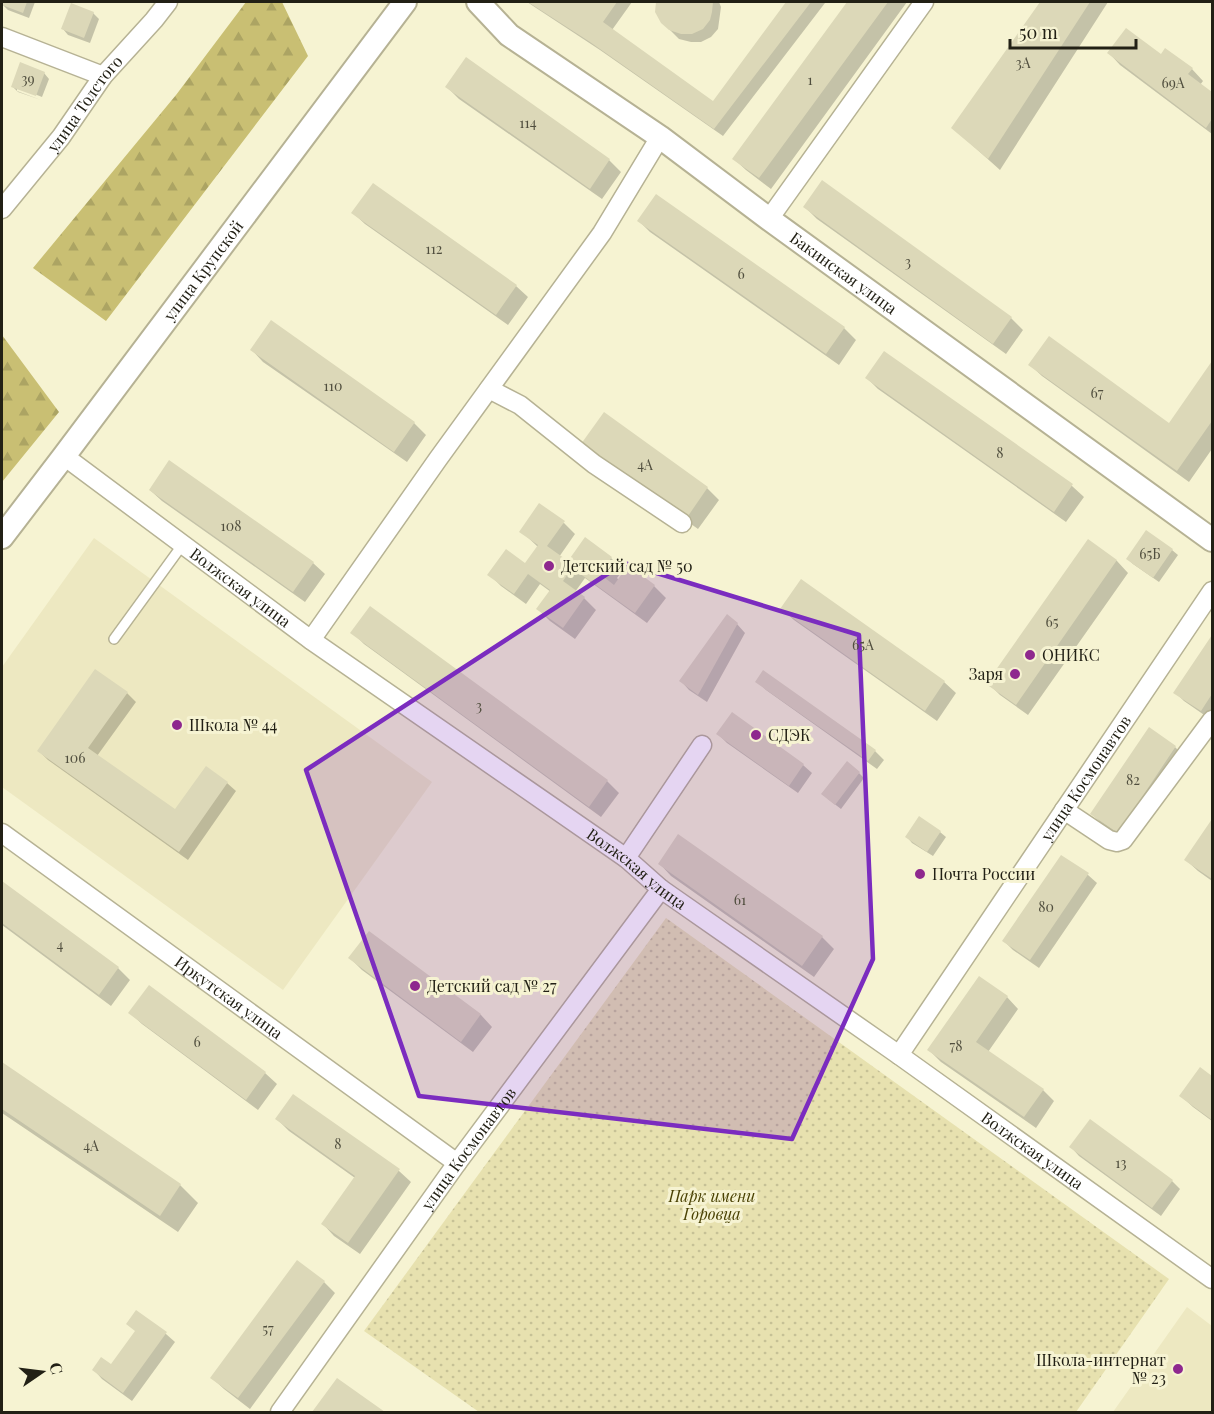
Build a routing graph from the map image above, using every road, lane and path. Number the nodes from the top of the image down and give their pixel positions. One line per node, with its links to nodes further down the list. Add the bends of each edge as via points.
1 (168, 2): 6 (street, улица Толстого)
2 (405, 2): 11 (street, улица Крупской)
3 (478, 2): 7 (street, Бакинская улица, via 509,35)
4 (924, 2): 9 (street)
5 (2, 37): 6 (street)
6 (103, 75): 8 (street, улица Толстого, via 61,137)
7 (660, 137): 9 (street, Бакинская улица); 10 (street, via 602,233)
8 (2, 209)
9 (769, 219): 14 (street, Бакинская улица)
10 (489, 388): 12 (street, via 520,405 594,464); 18 (street)
11 (64, 456): 13 (street, улица Крупской); 15 (street, Волжская улица)
12 (682, 523)
13 (2, 537)
14 (1212, 540)
15 (183, 544): 17 (lane); 18 (street, Волжская улица)
16 (1212, 591): 21 (street, улица Космонавтов)
17 (114, 639)
18 (311, 640): 23 (street, Волжская улица)
19 (1212, 720): 21 (street, via 1123,840 1109,840)
20 (702, 745): 23 (street)
21 (1064, 810): 25 (street, улица Космонавтов)
22 (2, 833): 26 (street, Иркутская улица)
23 (626, 858): 24 (street, Волжская улица)
24 (661, 889): 25 (street, Волжская улица); 26 (street, улица Космонавтов)
25 (899, 1054): 27 (street, Волжская улица)
26 (457, 1163): 28 (street, улица Космонавтов)
27 (1212, 1279)
28 (280, 1413)

